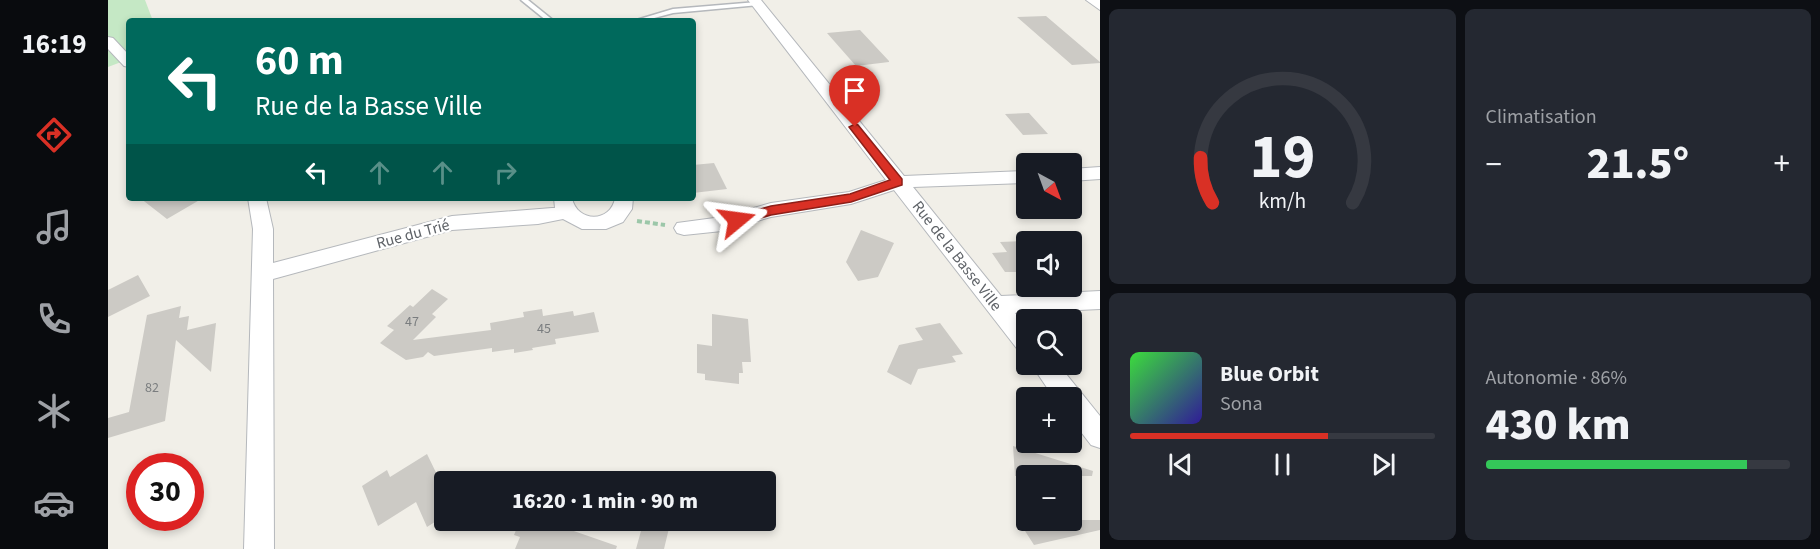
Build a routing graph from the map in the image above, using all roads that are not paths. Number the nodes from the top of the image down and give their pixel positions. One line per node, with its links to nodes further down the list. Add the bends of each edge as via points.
1 (524, 0): 5 (lane)
2 (1092, 0): 4 (street)
3 (755, 2): 6 (lane, via 674,10); 12 (street, Rue de la Basse Ville)
4 (1100, 6)
5 (547, 18)
6 (646, 18)
7 (108, 41): 8 (street)
8 (126, 60)
9 (1100, 173): 10 (street)
10 (1082, 174)
11 (1016, 177): 12 (street)
12 (898, 182): 16 (street, via 851,198); 19 (street, Rue de la Basse Ville)
13 (258, 201): 17 (street, via 262,218)
14 (624, 201): 15 (street, Rue du Trié, via 615,217 589,223 576,220)
15 (565, 205): 17 (street, Rue du Trié, via 540,218 452,223)
16 (684, 228)
17 (262, 274): 25 (street)
18 (1100, 300): 19 (street)
19 (996, 305): 20 (street, Rue de la Basse Ville)
20 (1016, 330)
21 (1051, 375): 22 (street)
22 (1061, 387)
23 (1082, 414): 24 (street)
24 (1100, 436)
25 (259, 549)

